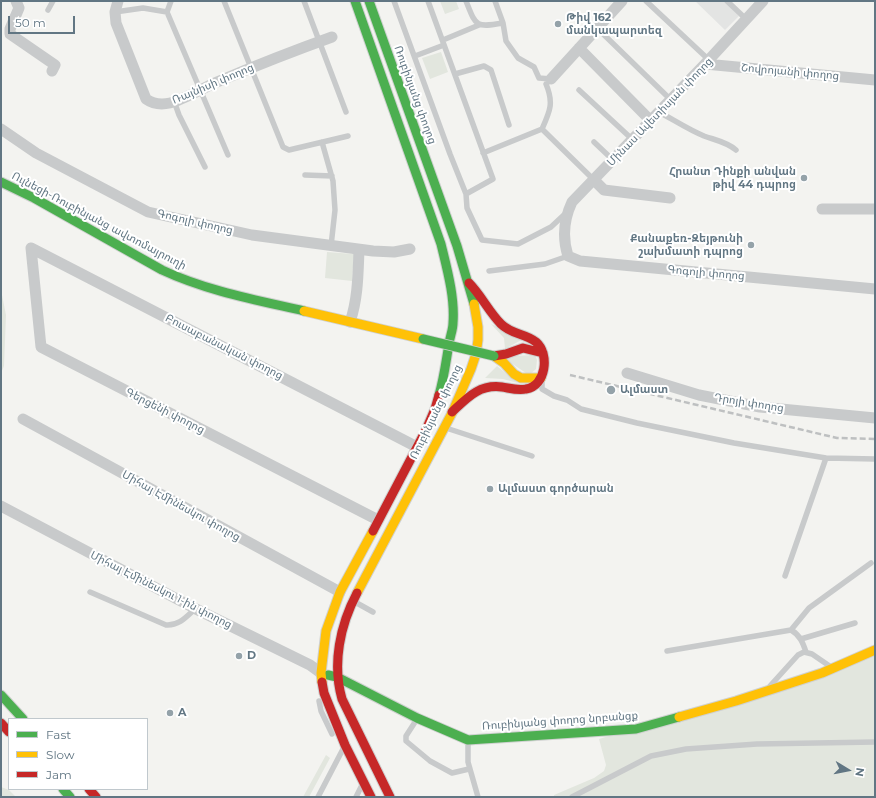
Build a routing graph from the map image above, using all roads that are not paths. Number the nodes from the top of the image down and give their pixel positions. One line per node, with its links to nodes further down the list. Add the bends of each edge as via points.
1 (16, 1): 30 (street, via 19,8 10,34 55,66)
2 (53, 1): 17 (lane)
3 (171, 1): 18 (lane)
4 (224, 1): 29 (lane)
5 (304, 1): 24 (lane)
6 (355, 1): 71 (main road, Ռուբինյանց փողոց, via 441,244 449,279 453,317)
7 (369, 1): 68 (main road, Ռուբինյանց փողոց)
8 (394, 1): 27 (lane)
9 (428, 1): 25 (lane)
10 (466, 1): 21 (lane, via 474,20)
11 (495, 1): 20 (lane)
12 (622, 1): 22 (street)
13 (646, 1): 28 (lane)
14 (727, 1): 19 (lane)
15 (763, 1): 19 (street, Մինաս Ավետիսյան փողոց)
16 (116, 6): 18 (lane); 37 (street, Ռայնիսի փողոց, via 116,23 146,99 152,103 168,104)
17 (48, 10)
18 (167, 12): 34 (lane)
19 (746, 19): 28 (street, Մինաս Ավետիսյան փողոց)
20 (503, 23): 21 (lane, via 486,26); 32 (lane, via 506,41 518,58 534,67 539,78)
21 (479, 24): 25 (lane)
22 (597, 28): 26 (street); 36 (lane)
23 (332, 37): 24 (street, Ռայնիսի փողոց)
24 (320, 41): 29 (street, Ռայնիսի փողոց); 38 (lane)
25 (444, 43): 27 (lane); 31 (lane)
26 (579, 48): 32 (street); 40 (street)
27 (415, 56): 57 (lane)
28 (707, 62): 33 (street, Շովրոյանի փողոց); 36 (street, Մինաս Ավետիսյան փողոց)
29 (251, 67): 34 (street, Ռայնիսի փողոց); 46 (lane, via 283,147 289,150)
30 (52, 71)
31 (455, 74): 41 (lane, via 484,66 491,70); 49 (lane)
32 (551, 79): 43 (lane, via 546,84 551,109)
33 (875, 80)
34 (200, 89): 37 (street, Ռայնիսի փողոց); 50 (lane)
35 (580, 90): 45 (lane)
36 (672, 100): 39 (street, Մինաս Ավետիսյան փողոց)
37 (174, 101): 52 (lane)
38 (346, 112)
39 (660, 112): 40 (street, Մինաս Ավետիսյան փողոց); 48 (lane, via 687,128 731,145)
40 (651, 120): 45 (street, Մինաս Ավետիսյան փողոց)
41 (509, 125)
42 (1, 129): 62 (street, Գոգոլի փողոց, via 36,153 148,212 252,235)
43 (542, 129): 49 (lane); 55 (lane)
44 (348, 136): 46 (lane)
45 (633, 140): 51 (street, Մինաս Ավետիսյան փողոց)
46 (322, 142): 54 (lane)
47 (594, 142): 51 (lane)
48 (736, 150)
49 (483, 153): 57 (lane, via 493,179)
50 (228, 154)
51 (613, 160): 55 (street, Մինաս Ավետիսյան փողոց)
52 (205, 167)
53 (305, 176): 54 (lane)
54 (332, 176): 62 (lane, via 335,210)
55 (594, 180): 58 (street, via 604,190); 61 (street, Մինաս Ավետիսյան փողոց, via 572,202)
56 (1, 182): 70 (main road, Ուլնեցի-Ռուբինյանց ավտոմայրուղի, via 183,280)
57 (466, 194): 61 (lane, via 467,208 482,240 518,244 551,227)
58 (670, 198)
59 (822, 209): 60 (street)
60 (875, 209)
61 (568, 212): 66 (street, Մինաս Ավետիսյան փողոց, via 564,226)
62 (331, 246): 65 (street, Գոգոլի փողոց)
63 (32, 248): 82 (street, Բուսաբանական փողոց); 87 (street, Գերցենի փողոց, via 41,347)
64 (410, 249): 65 (street, Գոգոլի փողոց, via 394,252)
65 (359, 250): 70 (street, via 357,288)
66 (568, 256): 67 (lane, via 545,264); 69 (street, Գոգոլի փողոց, via 580,261)
67 (489, 271)
68 (469, 283): 71 (main road, Ռուբինյանց փողոց, via 476,316); 72 (main road, via 508,331 529,337 538,344)
69 (875, 289)
70 (350, 322): 73 (main road, Ուլնեցի-Ռուբինյանց ավտոմայրուղի, bridge)
71 (464, 338): 74 (main road, Ռուբինյանց փողոց, via 449,341); 75 (main road, Ռուբինյանց փողոց, via 476,354)
72 (543, 353): 73 (main road, via 523,348); 77 (main road, via 544,368)
73 (494, 356): 77 (main road, via 521,378)
74 (446, 363): 75 (main road, via 457,369); 82 (main road, Ռուբինյանց փողոց, via 444,380 434,409)
75 (471, 369): 78 (main road, Ռուբինյանց փողոց)
76 (627, 373): 79 (street, Դրոյի փողոց, via 699,395 760,407)
77 (541, 378): 78 (main road, via 529,389 492,386 484,388 465,400); 84 (lane, via 542,389 581,408 734,443)
78 (452, 413): 81 (main road, Ռուբինյանց փողոց)
79 (875, 418)
80 (23, 419): 91 (street, Միհայ Էմինեսկու փողոց)
81 (444, 428): 83 (lane); 92 (main road, Ռուբինյանց փողոց)
82 (417, 447): 87 (main road, Ռուբինյանց փողոց)
83 (532, 456)
84 (826, 458): 85 (lane); 89 (lane)
85 (875, 459)
86 (1, 506): 93 (street, Միհայ Էմինեսկու 1-ին փողոց)
87 (378, 520): 91 (main road, Ռուբինյանց փողոց)
88 (871, 563): 96 (lane, via 809,608)
89 (785, 576)
90 (90, 592): 93 (lane, via 166,625 183,620)
91 (340, 592): 102 (main road, Ռուբինյանց փողոց, via 326,631)
92 (352, 601): 94 (lane); 103 (main road, Ռուբինյանց փողոց, via 338,652)
93 (196, 609): 102 (street, Միհայ Էմինեսկու 1-ին փողոց, via 310,665)
94 (373, 612)
95 (855, 623): 97 (lane)
96 (791, 630): 97 (lane); 99 (lane)
97 (801, 639): 100 (lane)
98 (875, 650): 101 (main road, Ռուբինյանց փողոց նրբանցք)
99 (666, 651)
100 (806, 652): 101 (lane); 104 (lane, via 798,655)
101 (833, 668): 104 (main road, Ռուբինյանց փողոց նրբանցք)
102 (319, 677): 103 (main road, Ռուբինյանց փողոց նրբանցք); 108 (main road, Ռուբինյանց փողոց)
103 (338, 677): 110 (main road, Ռուբինյանց փողոց նրբանցք); 121 (main road, Ռուբինյանց փողոց, via 342,699)
104 (766, 691): 113 (main road, Ռուբինյանց փողոց նրբանցք, via 636,729)
105 (317, 693): 107 (lane)
106 (1, 695): 109 (main road)
107 (320, 707): 108 (lane); 115 (lane, via 332,735)
108 (330, 711): 115 (main road, Ռուբինյանց փողոց)
109 (22, 718)
110 (418, 718): 113 (main road, Ռուբինյանց փողոց նրբանցք); 116 (lane, via 406,736 406,741 430,762 452,773)
111 (1, 723): 112 (main road)
112 (8, 731)
113 (468, 740): 116 (lane)
114 (875, 742): 123 (lane, via 757,744 680,750 652,756)
115 (346, 745): 117 (main road, Ռուբինյանց փողոց); 118 (lane)
116 (470, 769): 122 (lane)
117 (364, 783): 119 (lane); 120 (main road, Ռուբինյանց փողոց)
118 (318, 797)
119 (356, 797)
120 (371, 797)
121 (390, 797)
122 (478, 797)
123 (572, 797)

